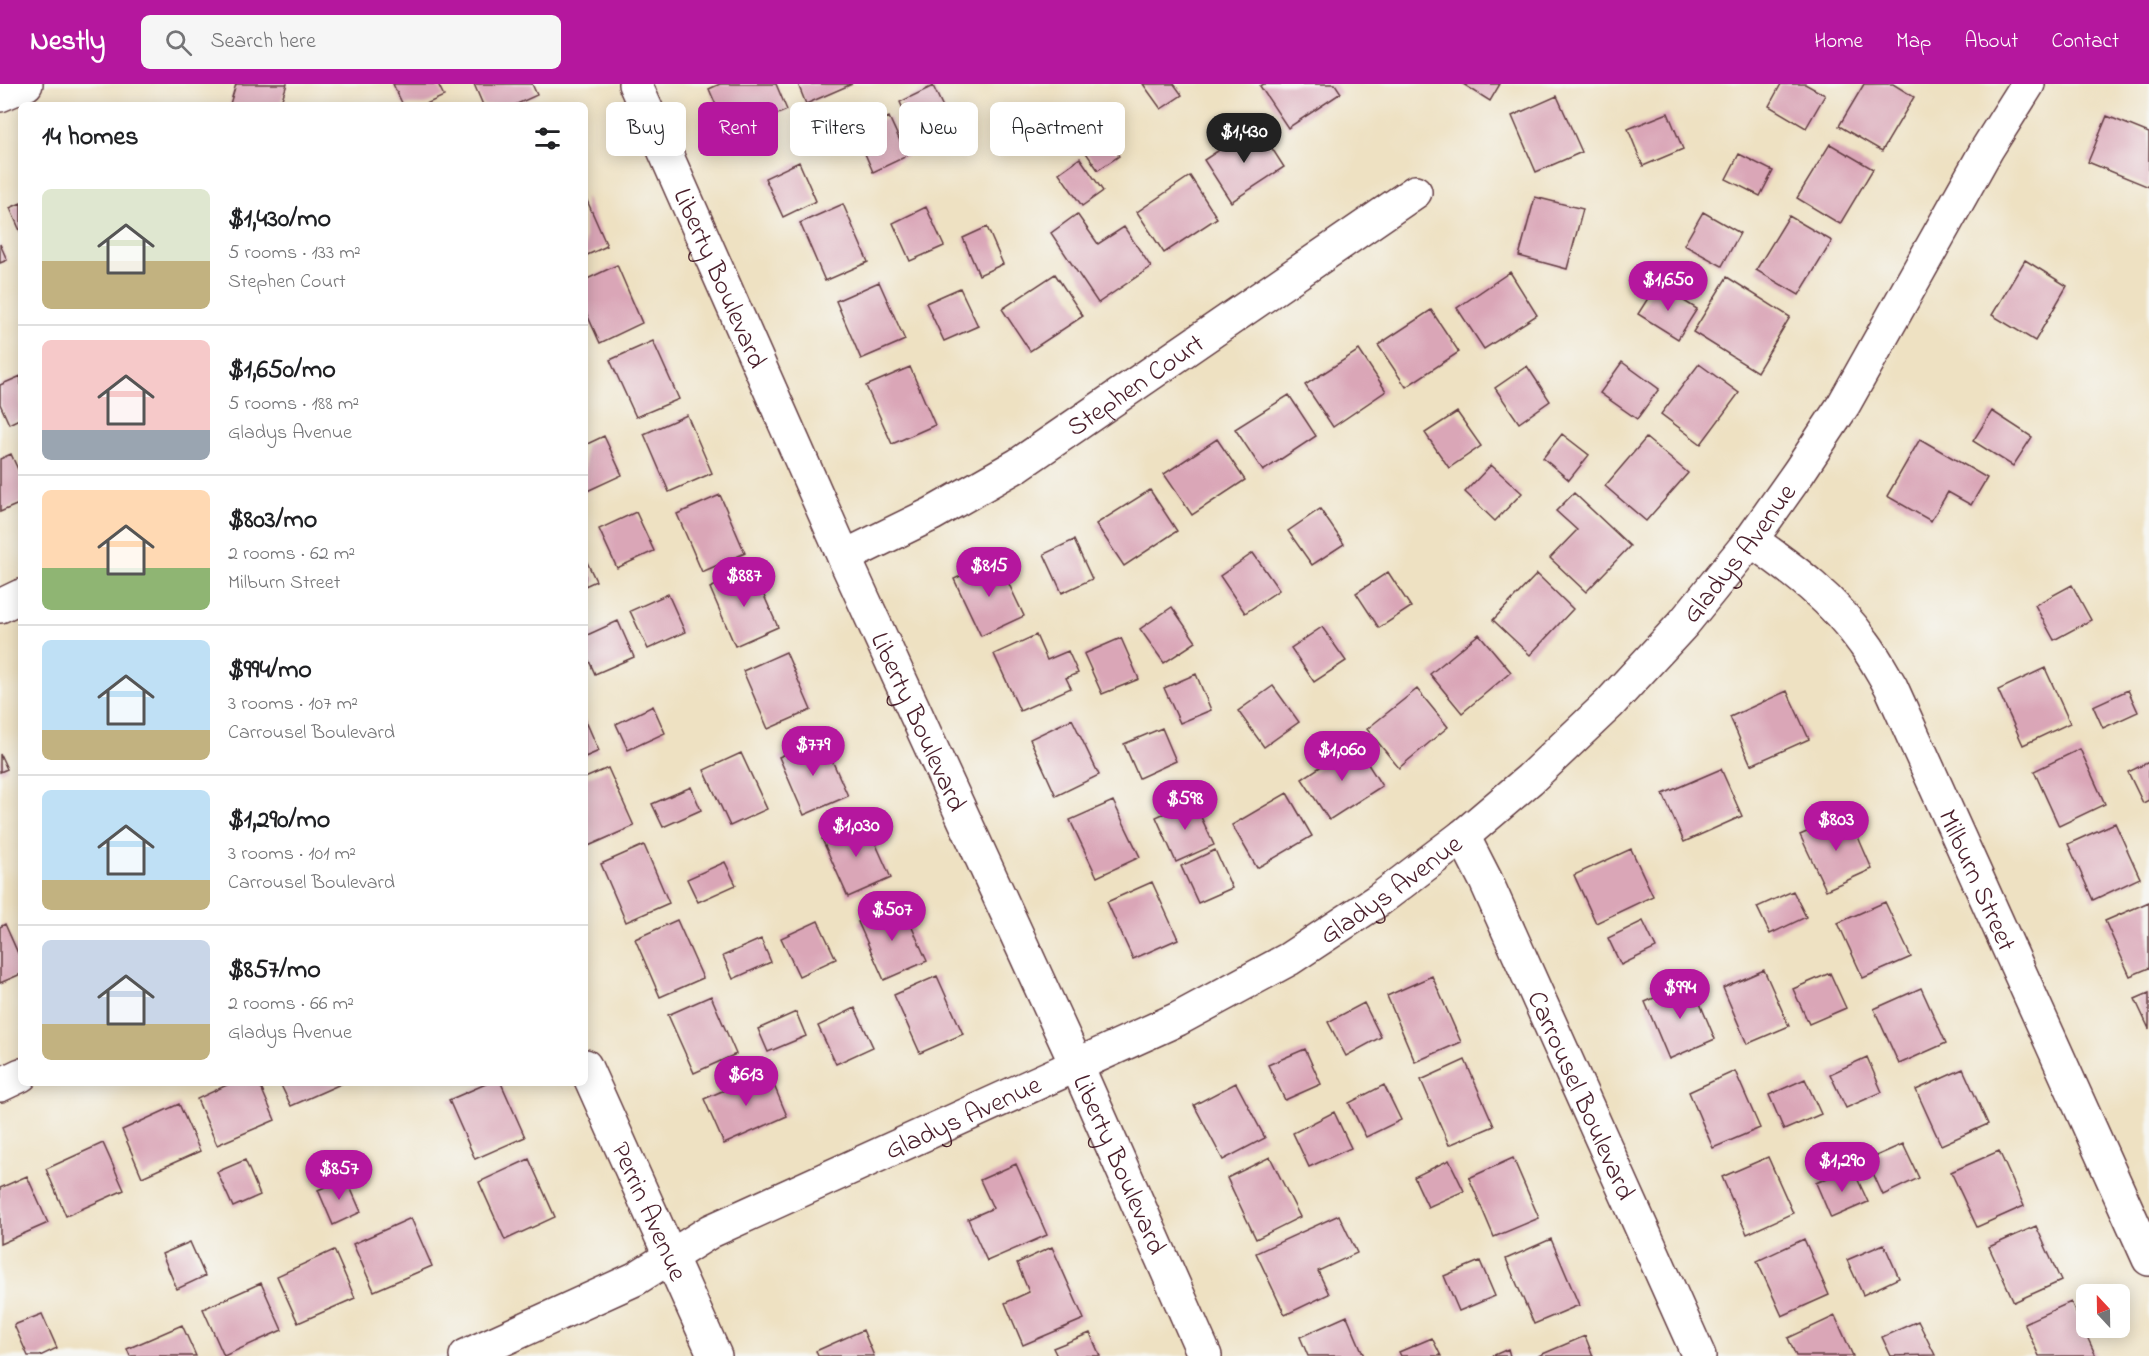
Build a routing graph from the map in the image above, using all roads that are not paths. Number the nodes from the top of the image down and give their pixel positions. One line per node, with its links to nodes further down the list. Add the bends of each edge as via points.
1 (26, 84): 4 (street)
2 (635, 84): 7 (street, Liberty Boulevard)
3 (2028, 84): 6 (street, Gladys Avenue, via 1844,404)
4 (0, 95)
5 (1415, 192): 7 (street, Stephen Court, via 1017,465 933,514)
6 (1751, 540): 10 (street, Gladys Avenue, via 1683,624 1608,704); 16 (street, Milburn Street, via 1796,571 1833,605 1865,643 1891,687)
7 (844, 557): 11 (street, Liberty Boulevard)
8 (18, 597): 9 (street)
9 (0, 606)
10 (1463, 836): 11 (street, Gladys Avenue, via 1380,899 1289,959 1178,1019); 20 (street, Carrousel Boulevard)
11 (1077, 1066): 15 (street, Gladys Avenue, via 711,1231); 19 (street, Liberty Boulevard)
12 (588, 1073): 15 (street, Perrin Avenue)
13 (18, 1076): 14 (street)
14 (0, 1085)
15 (670, 1257): 17 (street, Gladys Avenue, via 635,1279); 18 (street, Perrin Avenue)
16 (2149, 1259)
17 (466, 1356)
18 (715, 1356)
19 (1205, 1356)
20 (1699, 1356)

